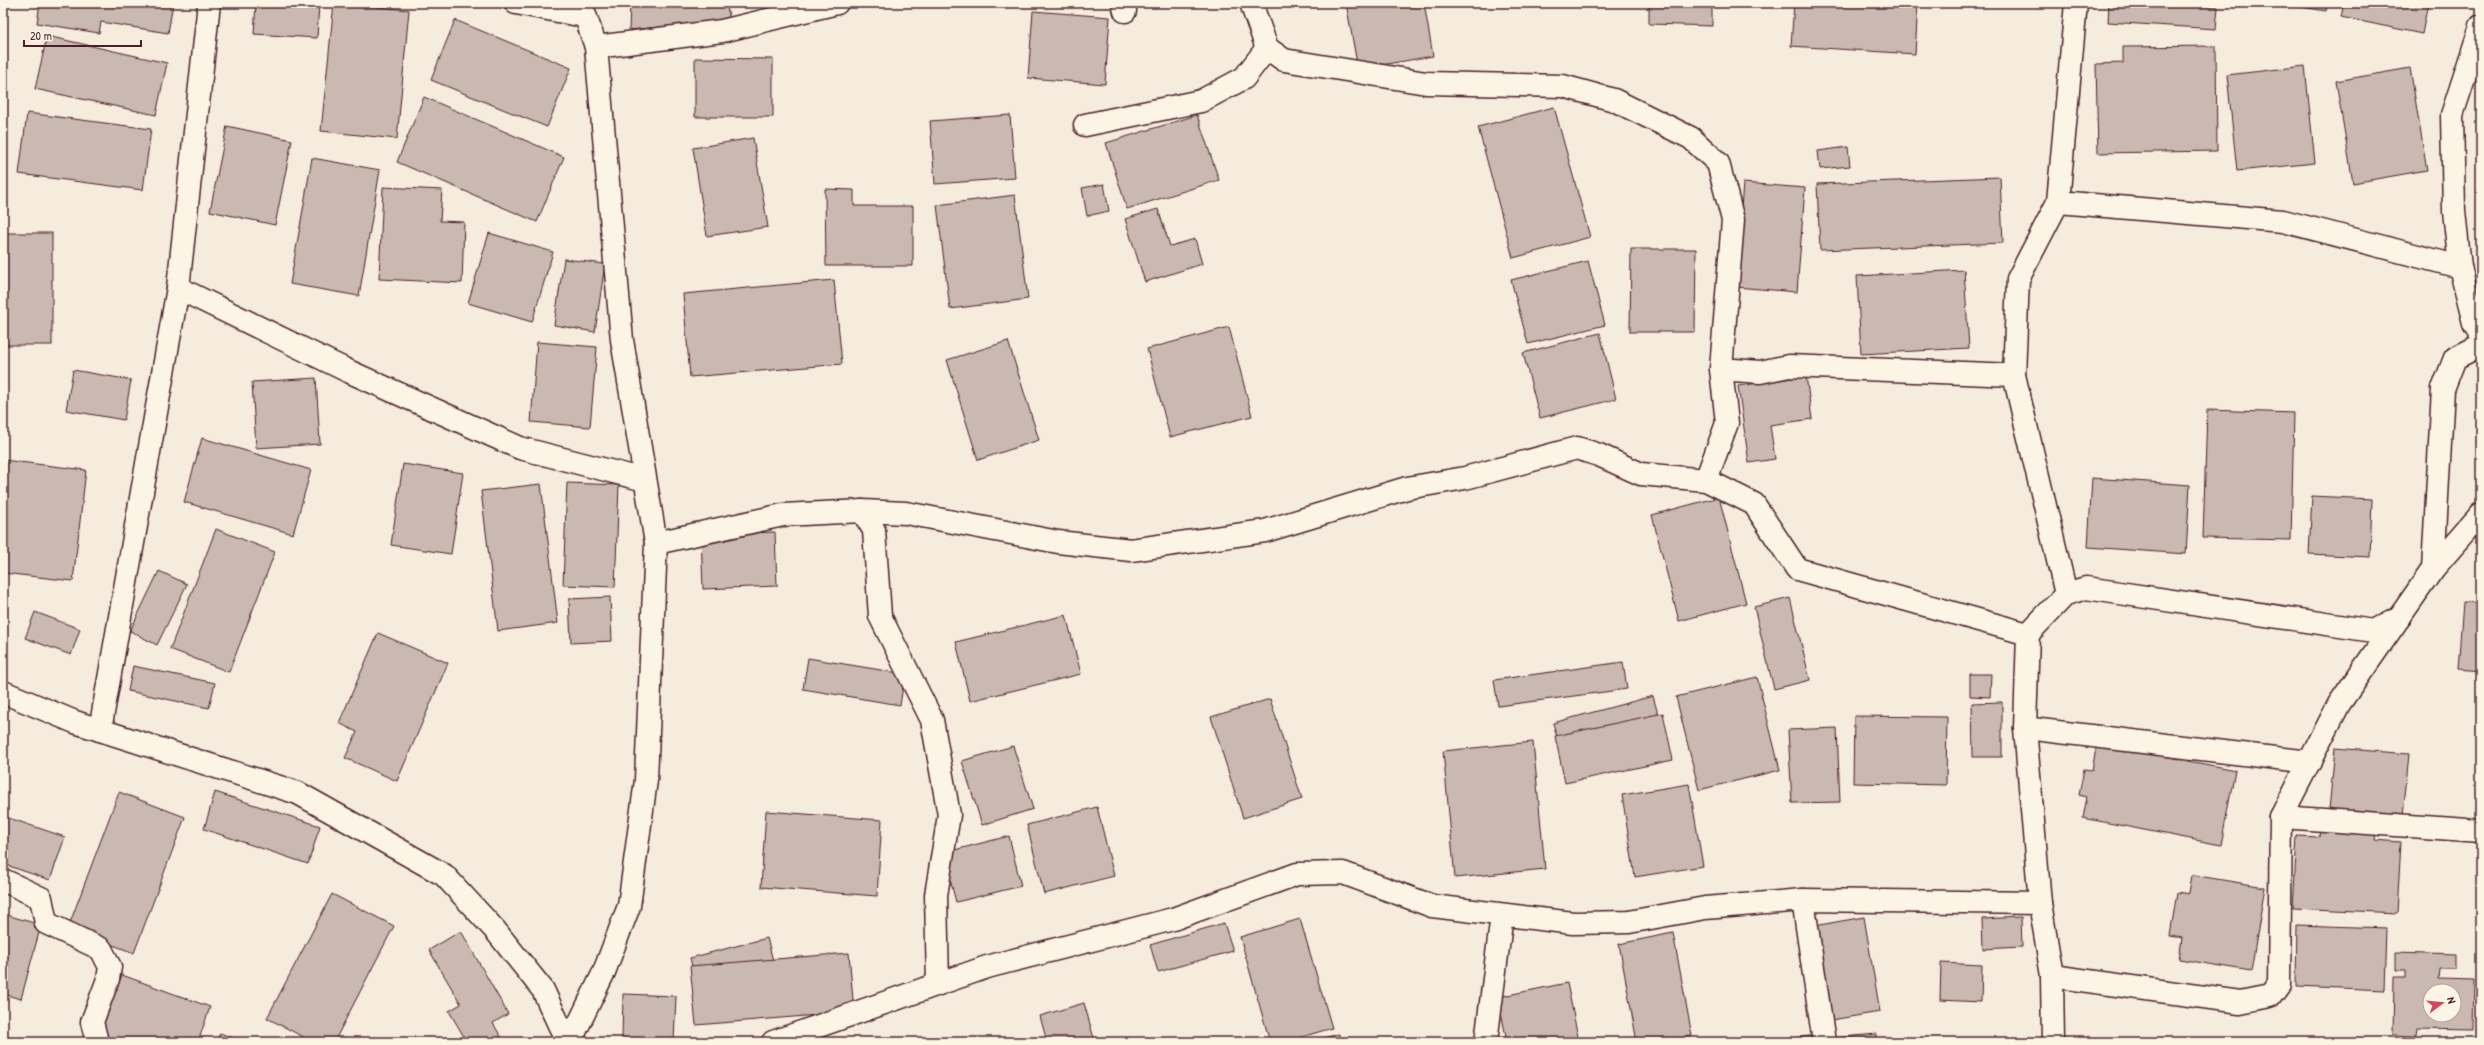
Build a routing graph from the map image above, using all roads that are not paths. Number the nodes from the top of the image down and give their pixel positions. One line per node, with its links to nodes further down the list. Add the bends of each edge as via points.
1 (209, 3): 13 (street)
2 (516, 3): 6 (street)
3 (837, 3): 8 (street, via 722,31)
4 (1251, 3): 9 (street)
5 (2076, 3): 11 (street)
6 (583, 10): 8 (street)
7 (2481, 26): 12 (street, via 2452,115 2454,210)
8 (596, 47): 18 (street, via 622,340)
9 (1267, 48): 10 (street, via 1244,78 1201,101); 16 (street, via 1284,60 1426,83 1563,86 1614,100 1690,138 1718,163 1733,220)
10 (1085, 125)
11 (2058, 202): 12 (street, via 2283,221); 17 (street, via 2018,279)
12 (2460, 267): 14 (street, via 2474,323)
13 (178, 288): 18 (street, via 348,371 520,448); 29 (street)
14 (2481, 334)
15 (2481, 345): 23 (street, via 2455,358 2443,389)
16 (1721, 369): 17 (street, via 1760,372 1789,366); 19 (street, via 1727,423)
17 (2014, 375): 24 (street)
18 (646, 480): 22 (street)
19 (1706, 480): 20 (street, via 1641,474 1577,448 1465,478 1407,488 1265,531 1131,550 1058,542 906,513); 26 (street, via 1754,504 1797,569)
20 (862, 511): 22 (street, via 783,515); 38 (street, via 874,530 880,616 932,720 949,815 936,895)
21 (2481, 514): 23 (street)
22 (656, 543): 40 (street, via 646,780 629,906 604,972)
23 (2433, 569): 25 (street)
24 (2066, 594): 25 (street, via 2086,588 2373,631); 26 (street)
25 (2400, 617): 30 (street, via 2339,704)
26 (2028, 634): 28 (street)
27 (3, 692): 29 (street)
28 (2025, 728): 30 (street); 35 (street)
29 (100, 730): 40 (street, via 298,793 444,875 494,930 543,990)
30 (2310, 762): 31 (street)
31 (2281, 817): 32 (street); 37 (street, via 2280,984 2270,996 2240,1002)
32 (2481, 831)
33 (3, 880): 39 (street, via 40,898 46,923 100,949 110,967 92,1022)
34 (1803, 900): 35 (street); 36 (street, via 1705,908 1628,922 1573,922); 43 (street)
35 (2040, 903): 37 (street)
36 (1502, 915): 38 (street, via 1432,906 1343,873 1297,874 1173,919 987,967); 42 (street)
37 (2052, 976): 44 (street)
38 (938, 984): 41 (street)
39 (97, 1042)
40 (569, 1042)
41 (772, 1042)
42 (1486, 1042)
43 (1824, 1042)
44 (2053, 1042)

